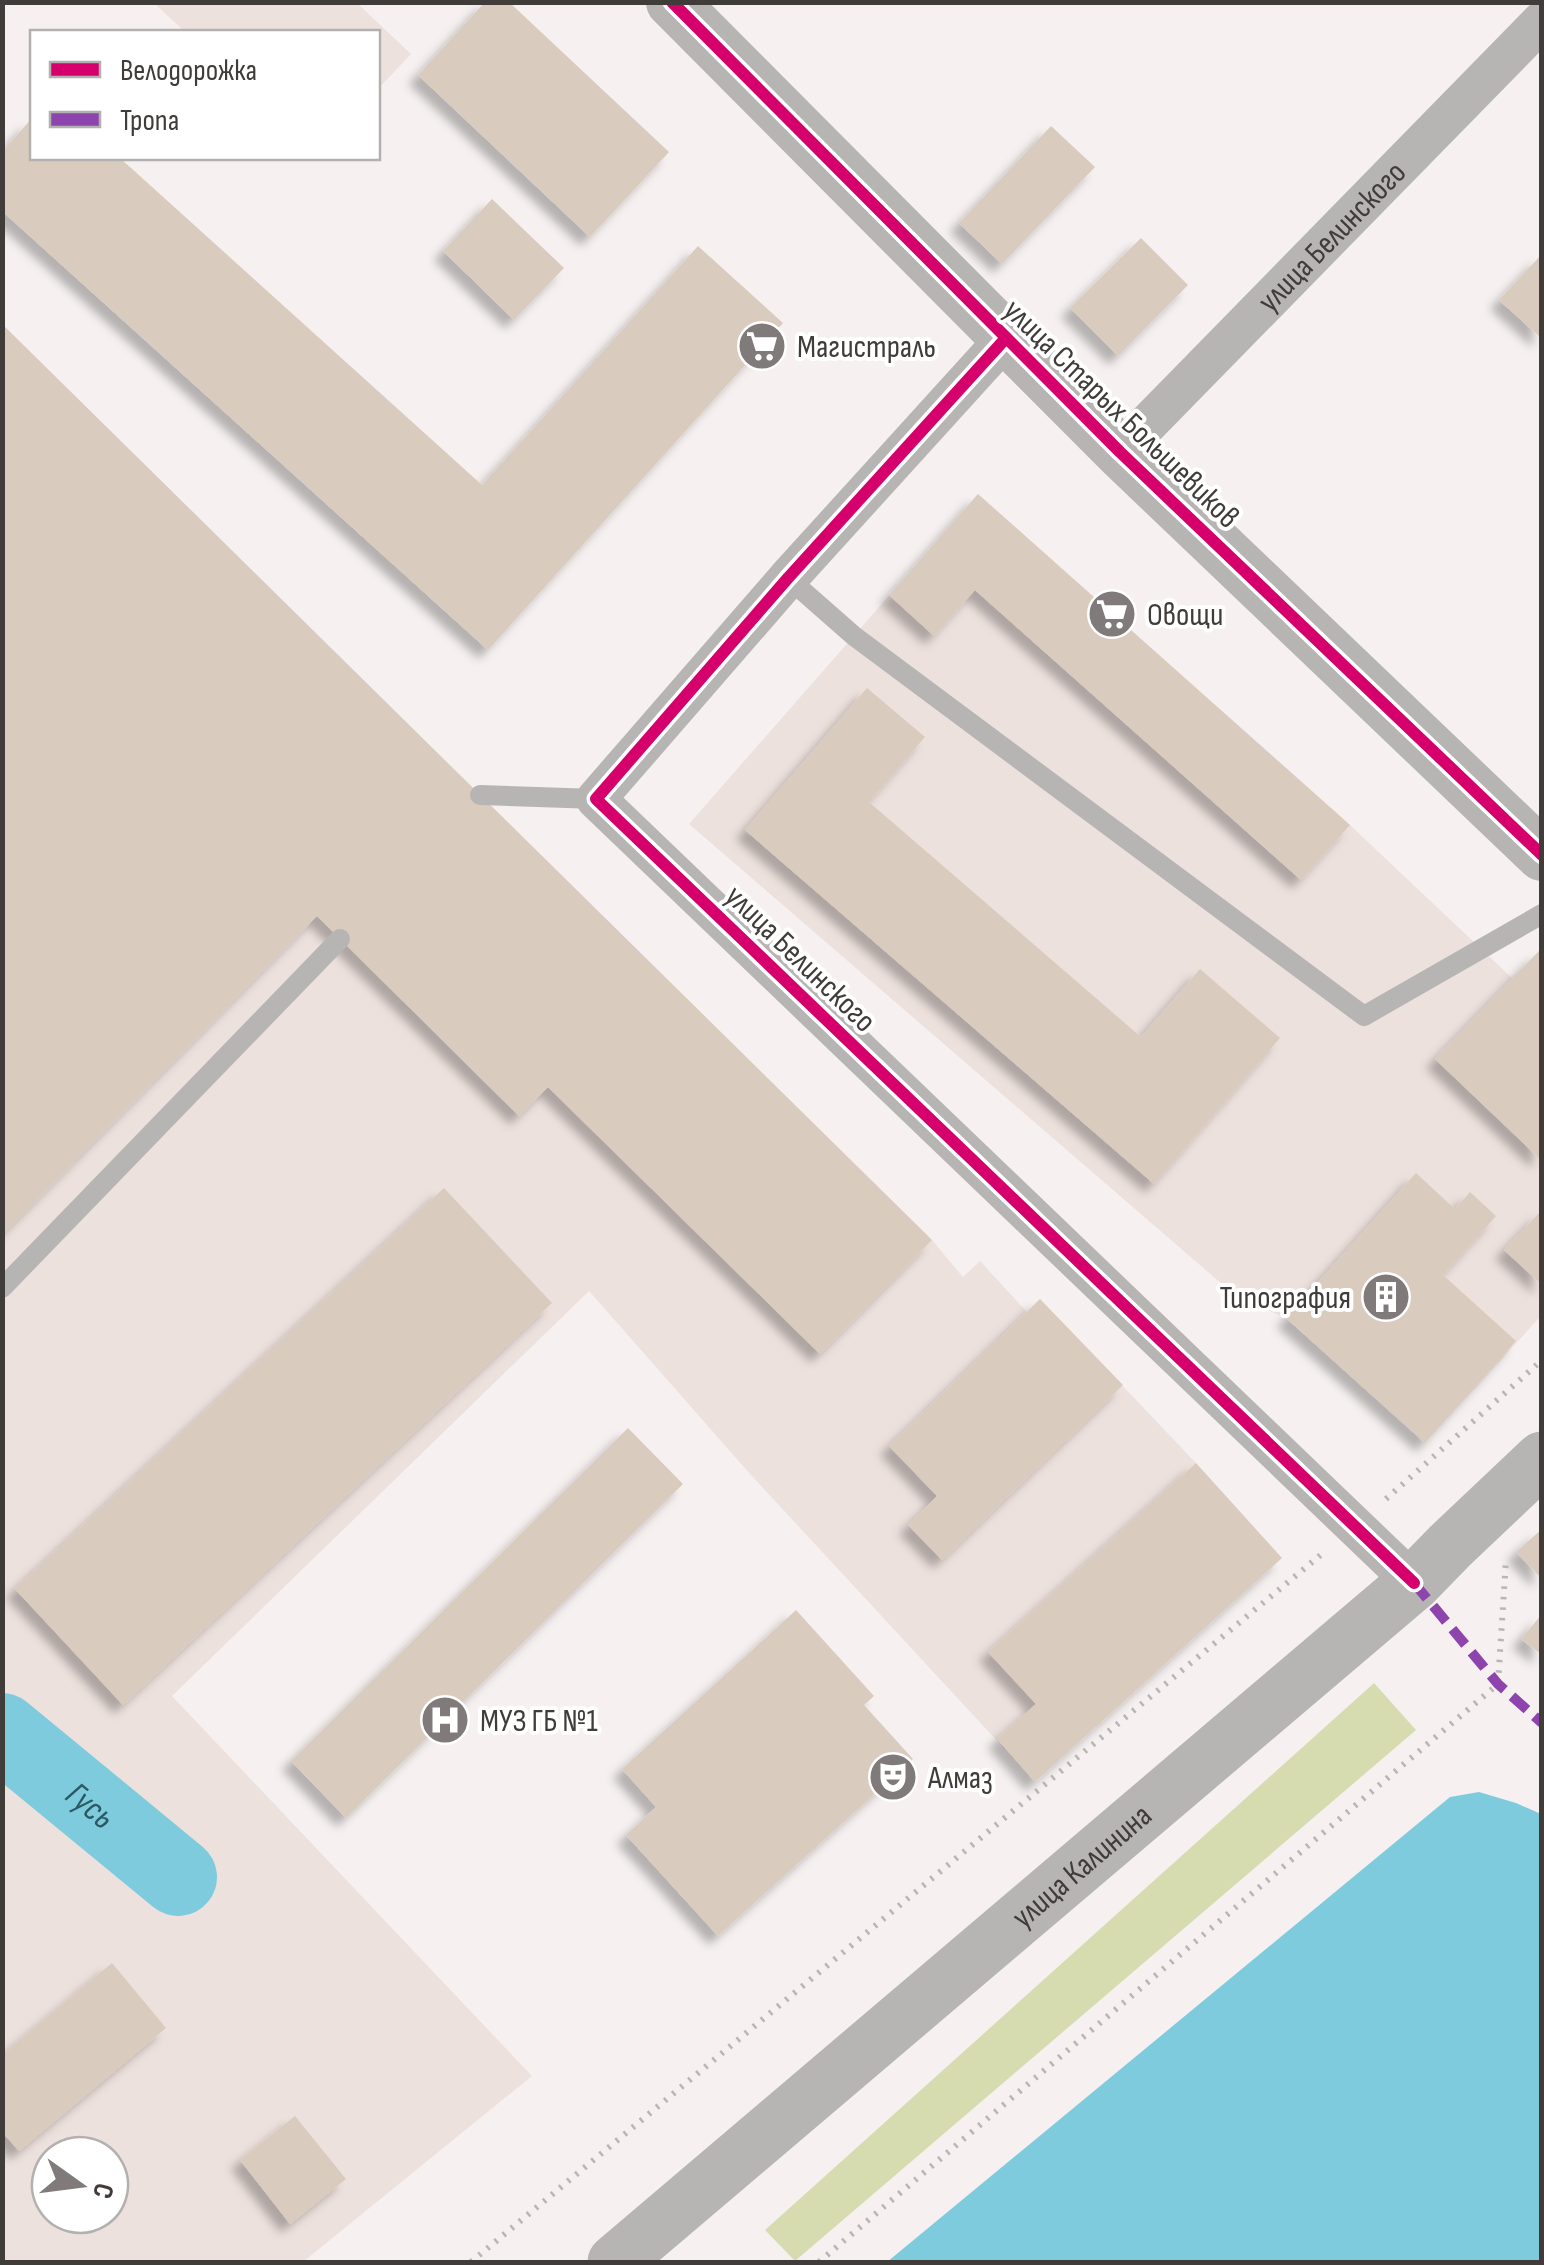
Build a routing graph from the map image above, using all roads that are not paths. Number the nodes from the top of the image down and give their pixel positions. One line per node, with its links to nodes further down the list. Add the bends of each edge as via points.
1 (672, 2): 3 (street, улица Старых Большевиков)
2 (1542, 21): 4 (street, улица Белинского)
3 (1006, 338): 4 (street, улица Старых Большевиков); 5 (street)
4 (1120, 452): 8 (street, улица Старых Большевиков)
5 (788, 578): 7 (street); 9 (lane, via 854,636 1364,1016)
6 (480, 795): 7 (lane)
7 (596, 799): 13 (street, улица Белинского)
8 (1542, 855)
9 (1542, 914)
10 (340, 939): 11 (lane)
11 (2, 1288)
12 (1542, 1459): 13 (main road, улица Калинина)
13 (1414, 1583): 14 (main road, улица Калинина)
14 (615, 2262)

